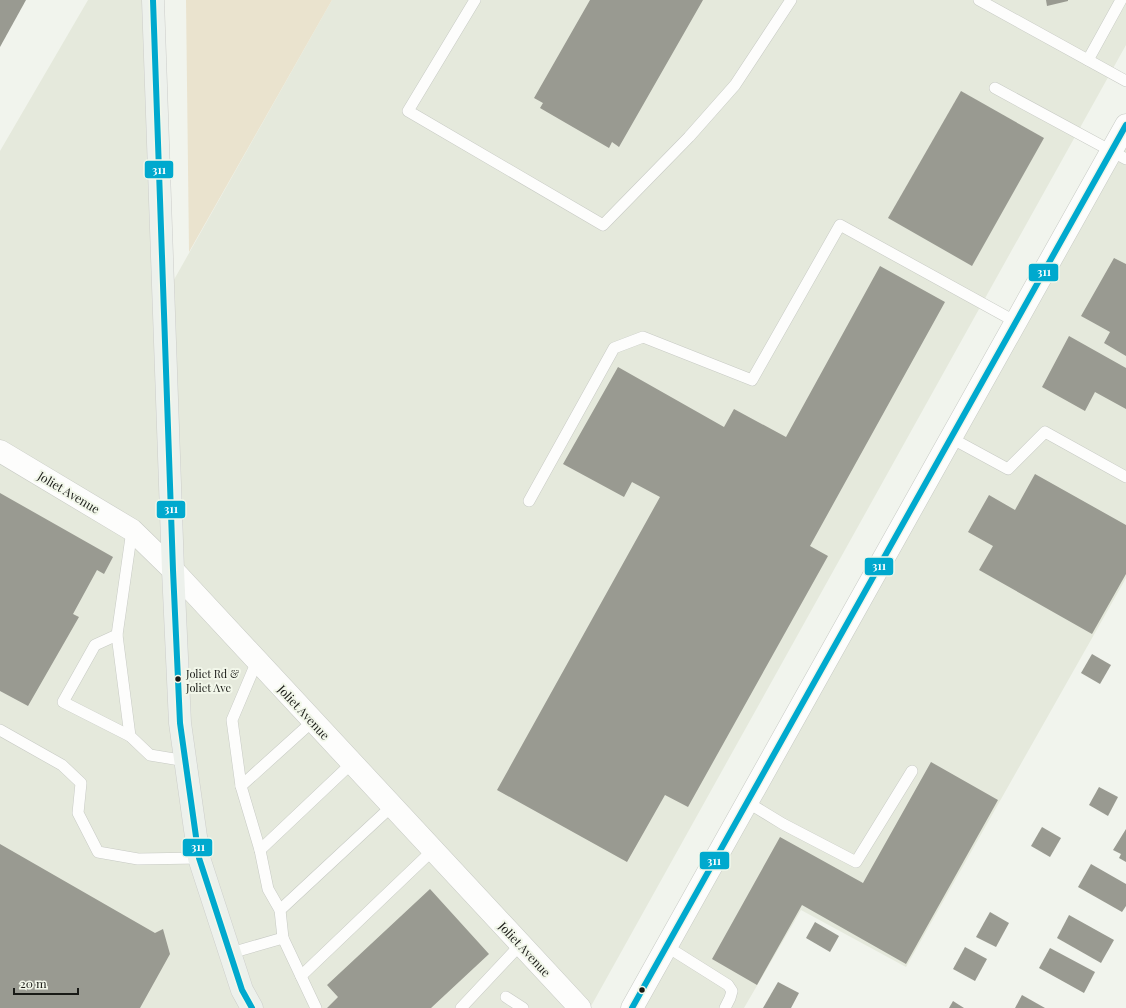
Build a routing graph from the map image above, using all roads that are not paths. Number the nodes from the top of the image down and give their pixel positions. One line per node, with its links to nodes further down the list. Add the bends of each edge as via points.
1 (153, 0): 17 (main road)
2 (475, 0): 3 (lane, via 408,112 603,225 689,137 735,85)
3 (791, 0)
4 (979, 0): 6 (lane)
5 (1121, 0): 6 (lane)
6 (1088, 60): 7 (lane)
7 (1126, 81)
8 (995, 88): 10 (lane)
9 (1126, 125): 10 (main road)
10 (1119, 155): 11 (main road)
11 (1016, 322): 12 (main road); 15 (lane, via 840,225 752,380 643,338 614,348)
12 (951, 438): 14 (lane, via 1008,469 1045,432); 27 (main road)
13 (0, 451): 16 (main road, Joliet Avenue)
14 (1126, 477)
15 (529, 501)
16 (132, 530): 17 (main road, Joliet Avenue); 18 (lane)
17 (173, 570): 19 (main road, Joliet Avenue); 23 (main road, via 180,722)
18 (117, 635): 22 (lane); 22 (lane, via 95,645 63,702)
19 (257, 661): 20 (main road, Joliet Avenue); 26 (lane, via 232,720)
20 (313, 721): 24 (main road, Joliet Avenue); 26 (lane)
21 (0, 730): 31 (lane, via 62,765 81,784 78,813 98,852 138,859)
22 (130, 736): 23 (lane, via 150,756)
23 (186, 761): 31 (main road)
24 (352, 763): 28 (main road, Joliet Avenue); 29 (lane)
25 (912, 771): 27 (lane, via 856,862)
26 (241, 786): 29 (lane)
27 (747, 802): 35 (main road)
28 (392, 806): 30 (main road, Joliet Avenue); 32 (lane)
29 (260, 850): 32 (lane, via 268,889)
30 (433, 850): 34 (main road, Joliet Avenue); 37 (lane)
31 (199, 858): 36 (main road)
32 (280, 910): 33 (lane)
33 (283, 938): 36 (lane); 37 (lane)
34 (521, 944): 41 (lane); 43 (main road, Joliet Avenue)
35 (666, 946): 44 (main road); 45 (lane, via 728,985 732,991)
36 (230, 953): 39 (main road, via 242,990)
37 (301, 976): 40 (lane)
38 (506, 997): 42 (lane)
39 (252, 1008)
40 (316, 1008)
41 (461, 1008)
42 (523, 1008)
43 (580, 1008)
44 (632, 1008)
45 (725, 1008)

